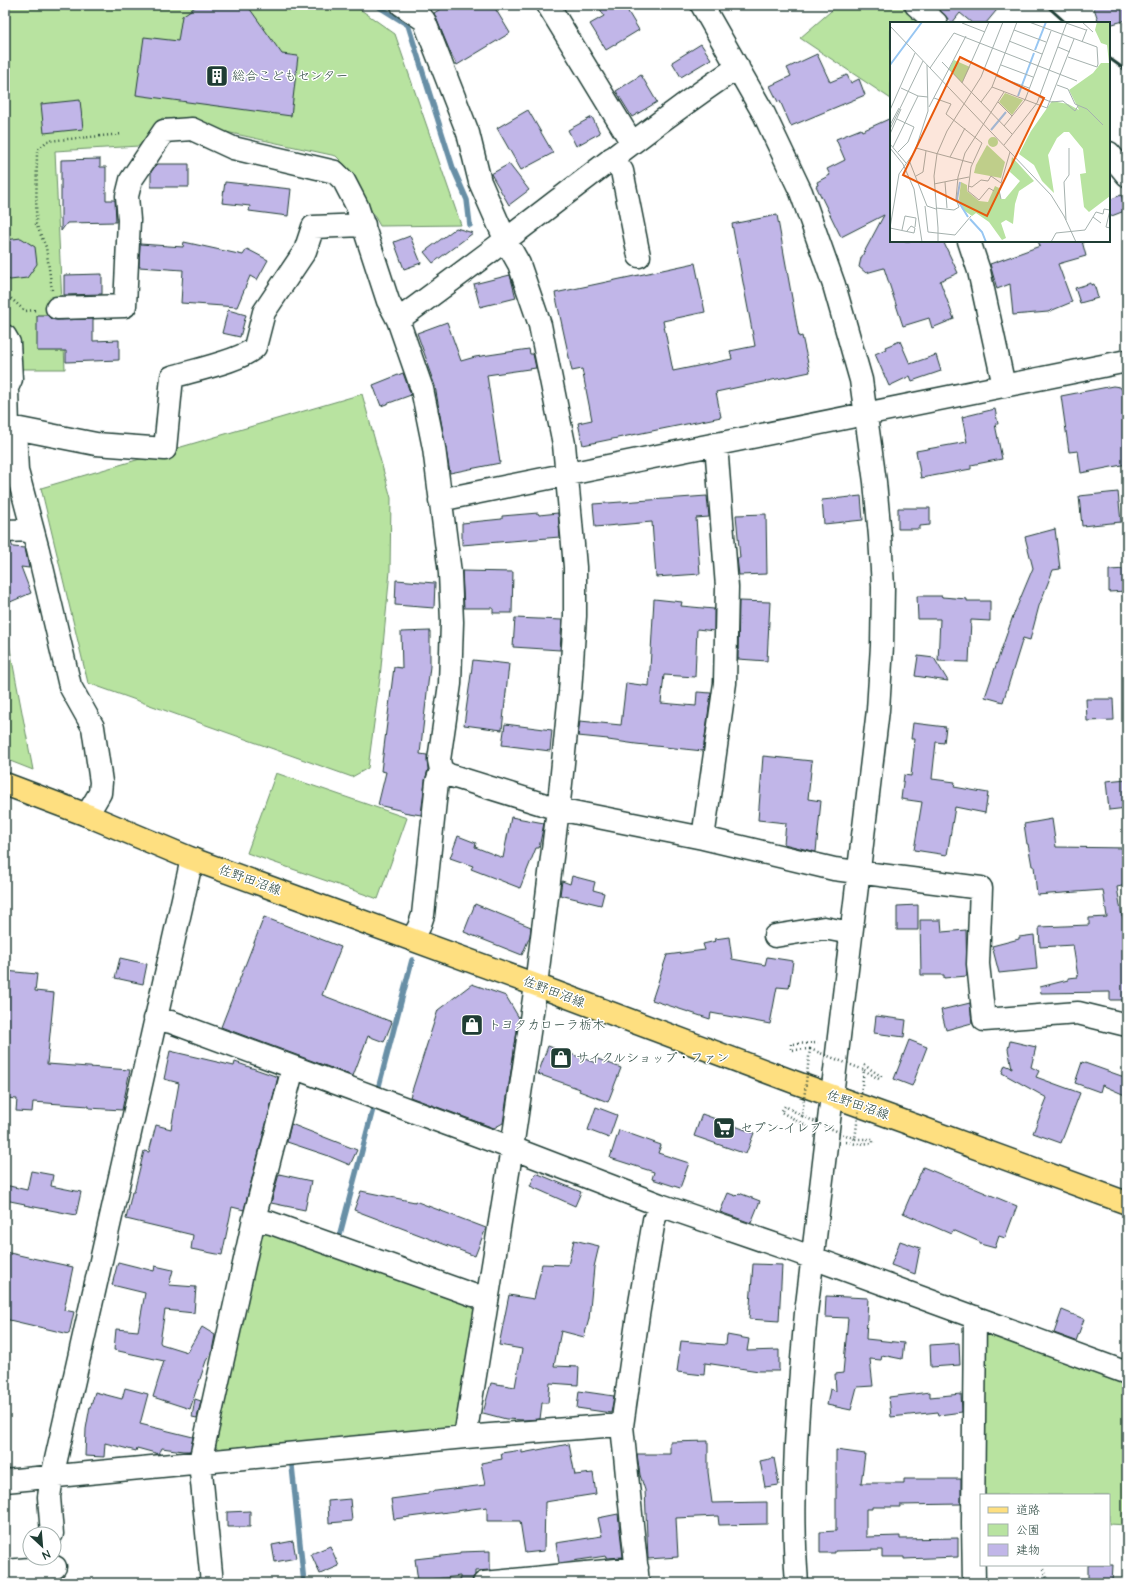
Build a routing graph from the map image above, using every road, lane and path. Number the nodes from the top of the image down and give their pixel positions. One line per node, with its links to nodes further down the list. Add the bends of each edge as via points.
1 (402, 5): 13 (street, via 424,20 468,133 480,182)
2 (548, 5): 8 (street)
3 (702, 5): 6 (street)
4 (916, 5): 5 (street)
5 (935, 22)
6 (738, 67): 8 (street); 22 (street, via 784,153 817,234 850,338)
7 (122, 134): 17 (path, via 47,141 36,151 36,224 46,247 51,287)
8 (632, 143): 10 (street)
9 (1110, 154): 11 (street)
10 (612, 158): 13 (street); 15 (street, via 622,171)
11 (1127, 175)
12 (366, 214): 17 (street, via 335,172 233,148 192,129 164,131 131,180 127,196 129,220 125,306); 18 (street, via 388,301); 23 (street, via 313,227 305,251 264,312 255,347 251,351 172,377 165,449 96,444 16,428)
13 (506, 240): 18 (street); 25 (street, via 519,264 540,325 564,444)
14 (969, 242): 21 (street, via 979,271)
15 (639, 256)
16 (5, 293): 17 (path, via 25,311)
17 (57, 308)
18 (398, 320): 26 (street, via 422,389 434,448)
19 (5, 336): 23 (street, via 9,343 11,379 7,388 8,429)
20 (1127, 361): 21 (street)
21 (1004, 386): 22 (street)
22 (866, 413): 24 (street); 35 (street, via 875,482 883,587 878,710)
23 (16, 435): 27 (street, via 17,471)
24 (716, 444): 25 (street); 33 (street, via 727,586 725,683)
25 (567, 474): 26 (street); 31 (street, via 575,567 575,616)
26 (440, 500): 29 (street, via 450,573 452,622 450,684 439,760)
27 (32, 530): 28 (street); 32 (street, via 70,686 93,727 101,782 100,793)
28 (5, 531)
29 (441, 770): 31 (street, via 449,775); 38 (street, via 437,782 423,915)
30 (5, 784): 32 (main road, 佐野田沼線)
31 (558, 809): 33 (street); 39 (street)
32 (87, 815): 34 (main road, 佐野田沼線)
33 (702, 838): 35 (street)
34 (192, 859): 38 (main road, 佐野田沼線); 40 (street)
35 (859, 873): 36 (street); 41 (street, via 981,888 978,964 984,1020 1078,1013)
36 (851, 933): 37 (street, via 824,928); 47 (street)
37 (775, 936)
38 (412, 939): 39 (main road, 佐野田沼線)
39 (536, 985): 47 (main road, 佐野田沼線); 52 (street)
40 (155, 1019): 45 (street, via 171,1022); 63 (street)
41 (1127, 1025)
42 (819, 1043): 43 (path, via 791,1044 791,1050)
43 (810, 1049): 46 (path, bridge); 48 (path, bridge)
44 (864, 1065): 46 (path, via 881,1076 879,1079)
45 (292, 1068): 52 (street); 55 (street)
46 (864, 1070): 50 (path, bridge)
47 (833, 1096): 53 (main road, 佐野田沼線); 56 (street)
48 (802, 1116): 49 (path, via 785,1106 782,1112); 50 (path, bridge)
49 (807, 1126)
50 (855, 1139): 51 (path, via 873,1139 873,1143)
51 (846, 1142)
52 (512, 1148): 54 (street); 57 (street)
53 (1127, 1203)
54 (660, 1205): 56 (street); 60 (street, via 650,1242)
55 (254, 1219): 57 (street, via 278,1225 473,1295); 62 (street)
56 (813, 1258): 58 (street); 73 (street, via 797,1412)
57 (487, 1296): 61 (street)
58 (975, 1317): 59 (street); 70 (street)
59 (1127, 1373)
60 (622, 1426): 61 (street); 69 (street)
61 (465, 1437): 62 (street)
62 (200, 1462): 63 (street); 71 (street)
63 (52, 1477): 64 (street); 65 (street, via 49,1497)
64 (5, 1481)
65 (51, 1526)
66 (55, 1568): 68 (street)
67 (1044, 1569): 75 (path)
68 (5, 1571)
69 (638, 1575): 72 (street)
70 (974, 1582): 74 (path)
71 (212, 1583)
72 (484, 1583)
73 (797, 1583)
74 (1021, 1583)
75 (1050, 1583)

